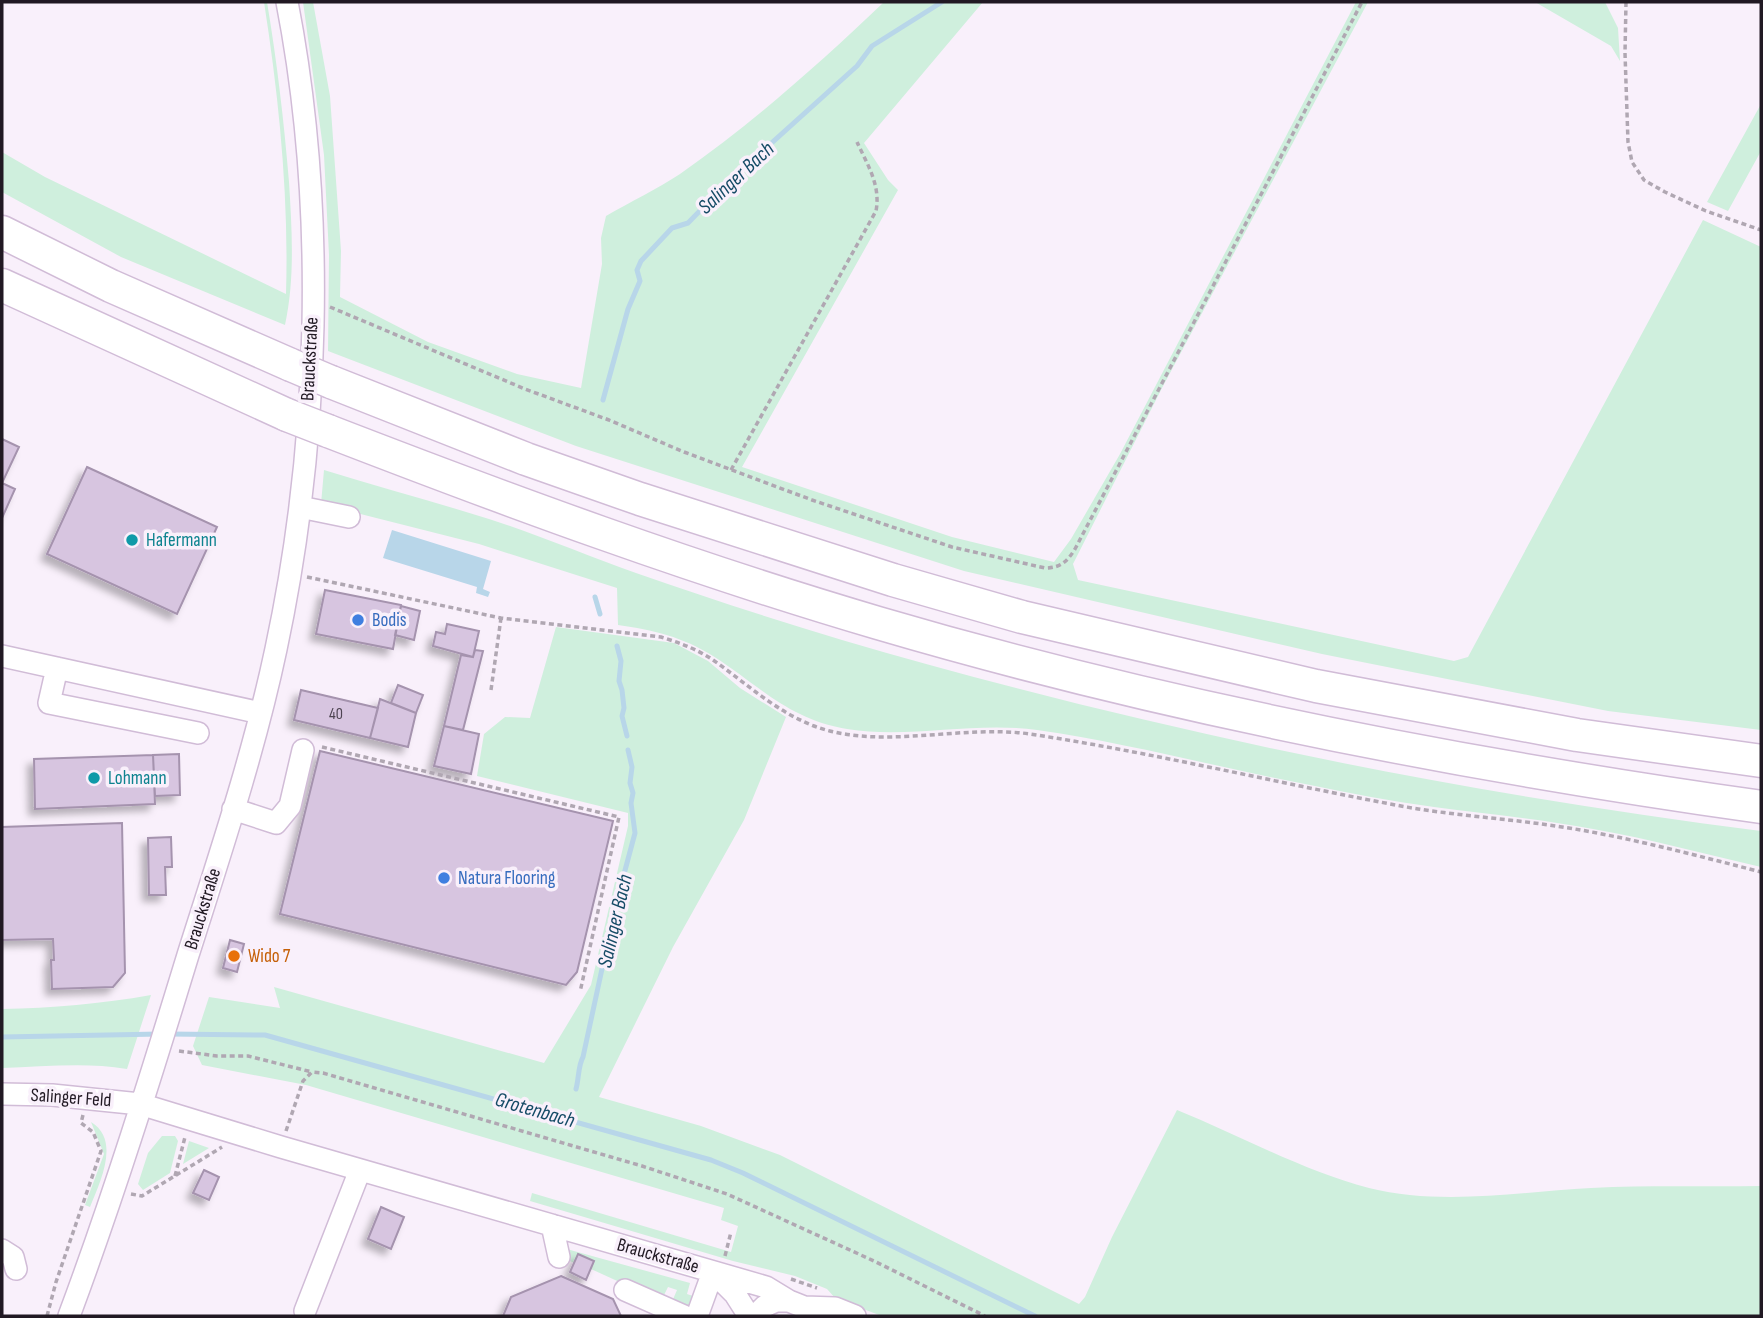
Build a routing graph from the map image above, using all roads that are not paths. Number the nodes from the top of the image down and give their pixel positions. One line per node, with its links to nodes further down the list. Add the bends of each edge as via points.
1 (287, 2): 4 (street, Brauckstraße, via 301,91 311,209 313,303)
2 (2, 232): 11 (highway, bridge, via 291,365 526,459 893,580 1022,617 1316,686 1577,735)
3 (2, 285): 12 (highway, bridge, via 328,431 646,549 877,623 1141,693 1329,735 1462,761)
4 (300, 507): 5 (street); 8 (street, Brauckstraße)
5 (349, 517)
6 (2, 656): 7 (street)
7 (57, 668): 8 (street); 9 (street, via 49,703)
8 (261, 713): 13 (street, Brauckstraße)
9 (198, 733)
10 (303, 750): 13 (street, via 290,806 276,823)
11 (1761, 761)
12 (1761, 807)
13 (233, 809): 15 (street, Brauckstraße)
14 (2, 1094): 15 (street, Salinger Feld)
15 (140, 1104): 16 (street, Brauckstraße); 25 (street, Brauckstraße)
16 (360, 1170): 17 (street, Brauckstraße); 24 (street)
17 (552, 1225): 19 (street); 21 (street, Brauckstraße)
18 (2, 1250): 20 (street, via 13,1257)
19 (559, 1257)
20 (16, 1269)
21 (713, 1272): 23 (street, Brauckstraße, via 766,1287); 27 (street); 28 (street, Brauckstraße)
22 (625, 1290): 26 (street)
23 (802, 1308): 29 (street, Brauckstraße, via 776,1301); 30 (street, Brauckstraße, via 835,1308)
24 (305, 1311)
25 (69, 1316)
26 (684, 1316)
27 (697, 1316)
28 (749, 1316)
29 (755, 1316)
30 (855, 1316)

